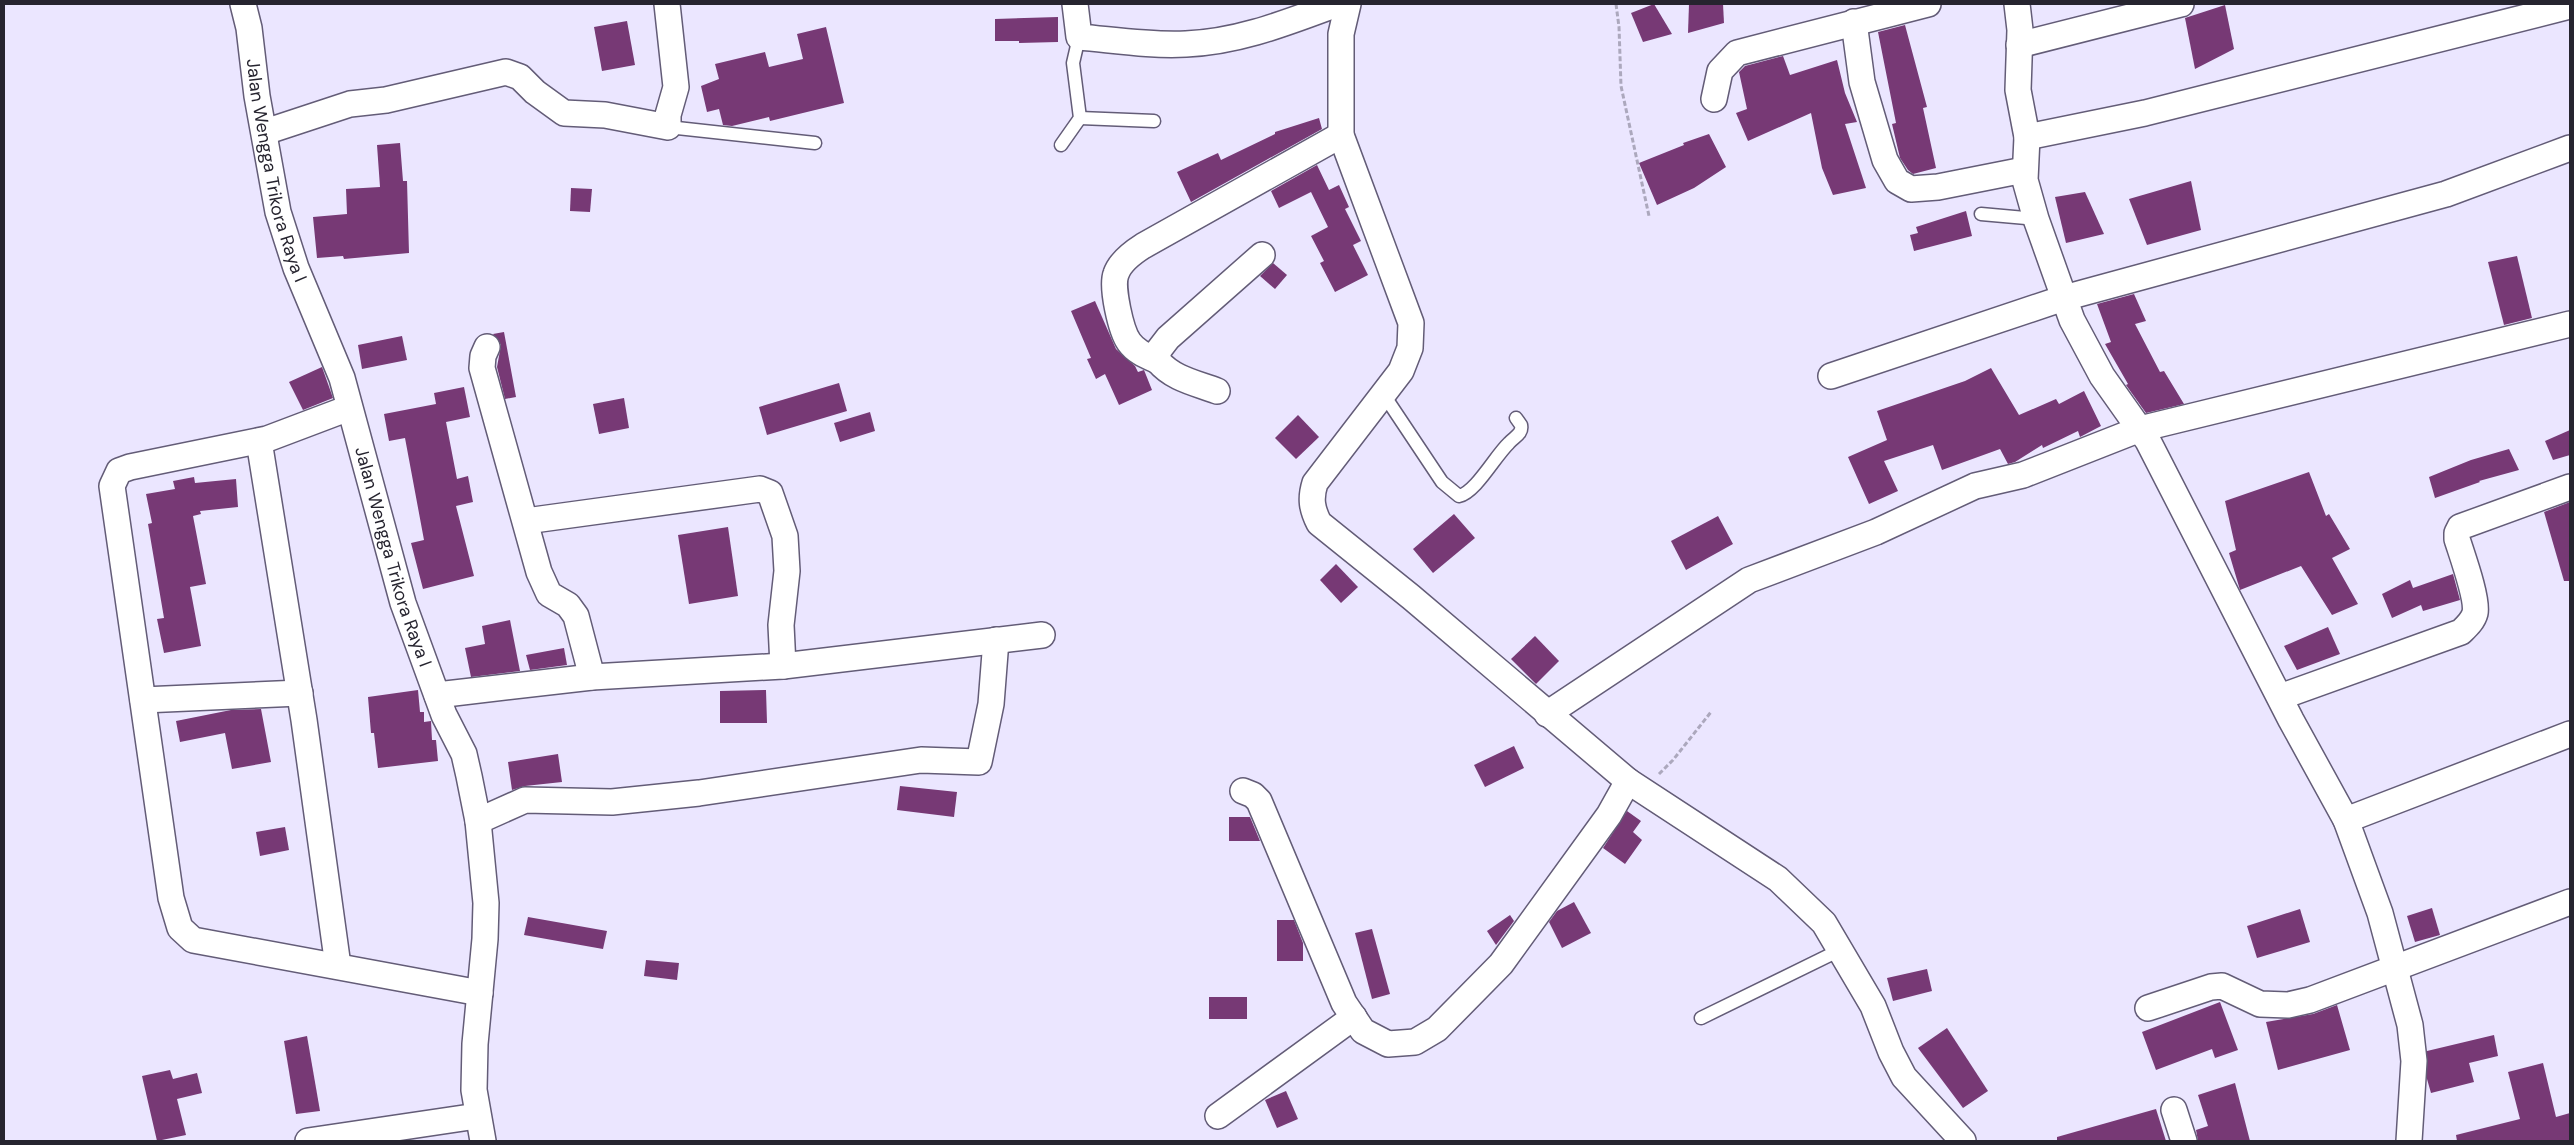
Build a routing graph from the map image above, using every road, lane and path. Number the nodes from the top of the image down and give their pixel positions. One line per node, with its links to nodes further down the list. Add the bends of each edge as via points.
1 (243, 4): 18 (street, Jalan Wengga Trikora Raya I)
2 (667, 4): 17 (street, via 676,87)
3 (1075, 4): 12 (street)
4 (1337, 4): 12 (street, via 1259,32 1223,40 1185,44)
5 (1348, 4): 19 (street, via 1341,34)
6 (1616, 4): 26 (path, via 1620,28 1621,86)
7 (1928, 4): 11 (street)
8 (2017, 4): 13 (street)
9 (2181, 4): 13 (street)
10 (2566, 12): 20 (street)
11 (1854, 22): 14 (street, via 1737,53 1720,70); 24 (street, via 1862,82 1884,160 1897,181 1912,189)
12 (1079, 37): 15 (lane, via 1073,63)
13 (2019, 45): 20 (street, via 2018,90)
14 (1714, 99)
15 (1080, 118): 16 (lane); 22 (lane)
16 (1154, 121)
17 (668, 127): 18 (street, via 606,115 564,113 520,77 506,72 386,100 350,104); 21 (lane)
18 (265, 132): 36 (street, Jalan Wengga Trikora Raya I, via 278,212 296,268 342,378)
19 (1341, 134): 32 (street, via 1142,246 1123,262 1114,283 1124,333 1138,351); 35 (street, via 1411,323 1410,348 1401,371)
20 (2028, 138): 24 (street)
21 (816, 143)
22 (1062, 145)
23 (2570, 148): 29 (street, via 2446,194)
24 (2024, 170): 27 (street)
25 (1981, 214): 27 (lane)
26 (1649, 216)
27 (2036, 219): 29 (street)
28 (1262, 255): 32 (street, via 1168,338 1158,351)
29 (2064, 298): 33 (street); 38 (street, via 2102,376)
30 (2570, 324): 38 (street)
31 (487, 347): 41 (street, via 482,368)
32 (1158, 361): 34 (street, via 1180,378)
33 (1831, 376)
34 (1217, 391)
35 (1384, 395): 37 (lane, via 1442,482 1459,496 1470,491 1501,451 1520,433 1521,425); 51 (street, via 1315,483 1311,495 1319,523)
36 (349, 408): 39 (street); 47 (street, Jalan Wengga Trikora Raya I, via 403,603)
37 (1516, 418)
38 (2140, 430): 48 (street); 51 (street, via 2023,475 1975,486 1876,532 1750,580)
39 (258, 441): 46 (street); 49 (street, via 130,467 119,471 112,486)
40 (2570, 487): 48 (street, via 2460,527 2457,539 2476,612 2461,632)
41 (526, 521): 44 (street, via 760,489 767,491 785,536 788,571 781,625); 45 (street, via 544,585 549,594 568,605 576,616)
42 (1042, 635): 43 (street)
43 (996, 640): 44 (street); 56 (street, via 990,704 979,762 921,760 699,793 612,802 536,798 512,804)
44 (784, 666): 45 (street)
45 (592, 677): 47 (street)
46 (300, 693): 49 (street); 59 (street)
47 (437, 695): 56 (street, Jalan Wengga Trikora Raya I, via 464,754)
48 (2280, 697): 55 (street)
49 (143, 700): 59 (street, via 171,898 180,928 193,940 215,946)
50 (1711, 712): 53 (path, via 1674,760)
51 (1548, 714): 53 (street)
52 (2570, 734): 55 (street)
53 (1635, 785): 58 (street, via 1778,879 1824,923); 63 (street, via 1501,964 1437,1029 1415,1042 1388,1044 1363,1031)
54 (1243, 791): 63 (street, via 1258,801 1344,1003)
55 (2346, 820): 60 (street, via 2380,913)
56 (478, 821): 61 (street, Jalan Wengga Trikora Raya I, via 486,903)
57 (2570, 902): 60 (street)
58 (1840, 950): 64 (lane); 70 (street, via 1873,1006 1904,1077)
59 (338, 966): 61 (street)
60 (2394, 968): 62 (street, via 2310,1000 2288,1005 2260,1004 2222,986); 72 (street, via 2410,1025 2414,1061)
61 (480, 993): 66 (street, Jalan Wengga Trikora Raya I, via 474,1090)
62 (2148, 1008)
63 (1354, 1017): 67 (street)
64 (1701, 1018)
65 (2174, 1110): 71 (street)
66 (478, 1116): 68 (street); 69 (street, Jalan Wengga Trikora Raya I)
67 (1218, 1116)
68 (308, 1141)
69 (483, 1141)
70 (1963, 1141)
71 (2184, 1141)
72 (2408, 1141)

